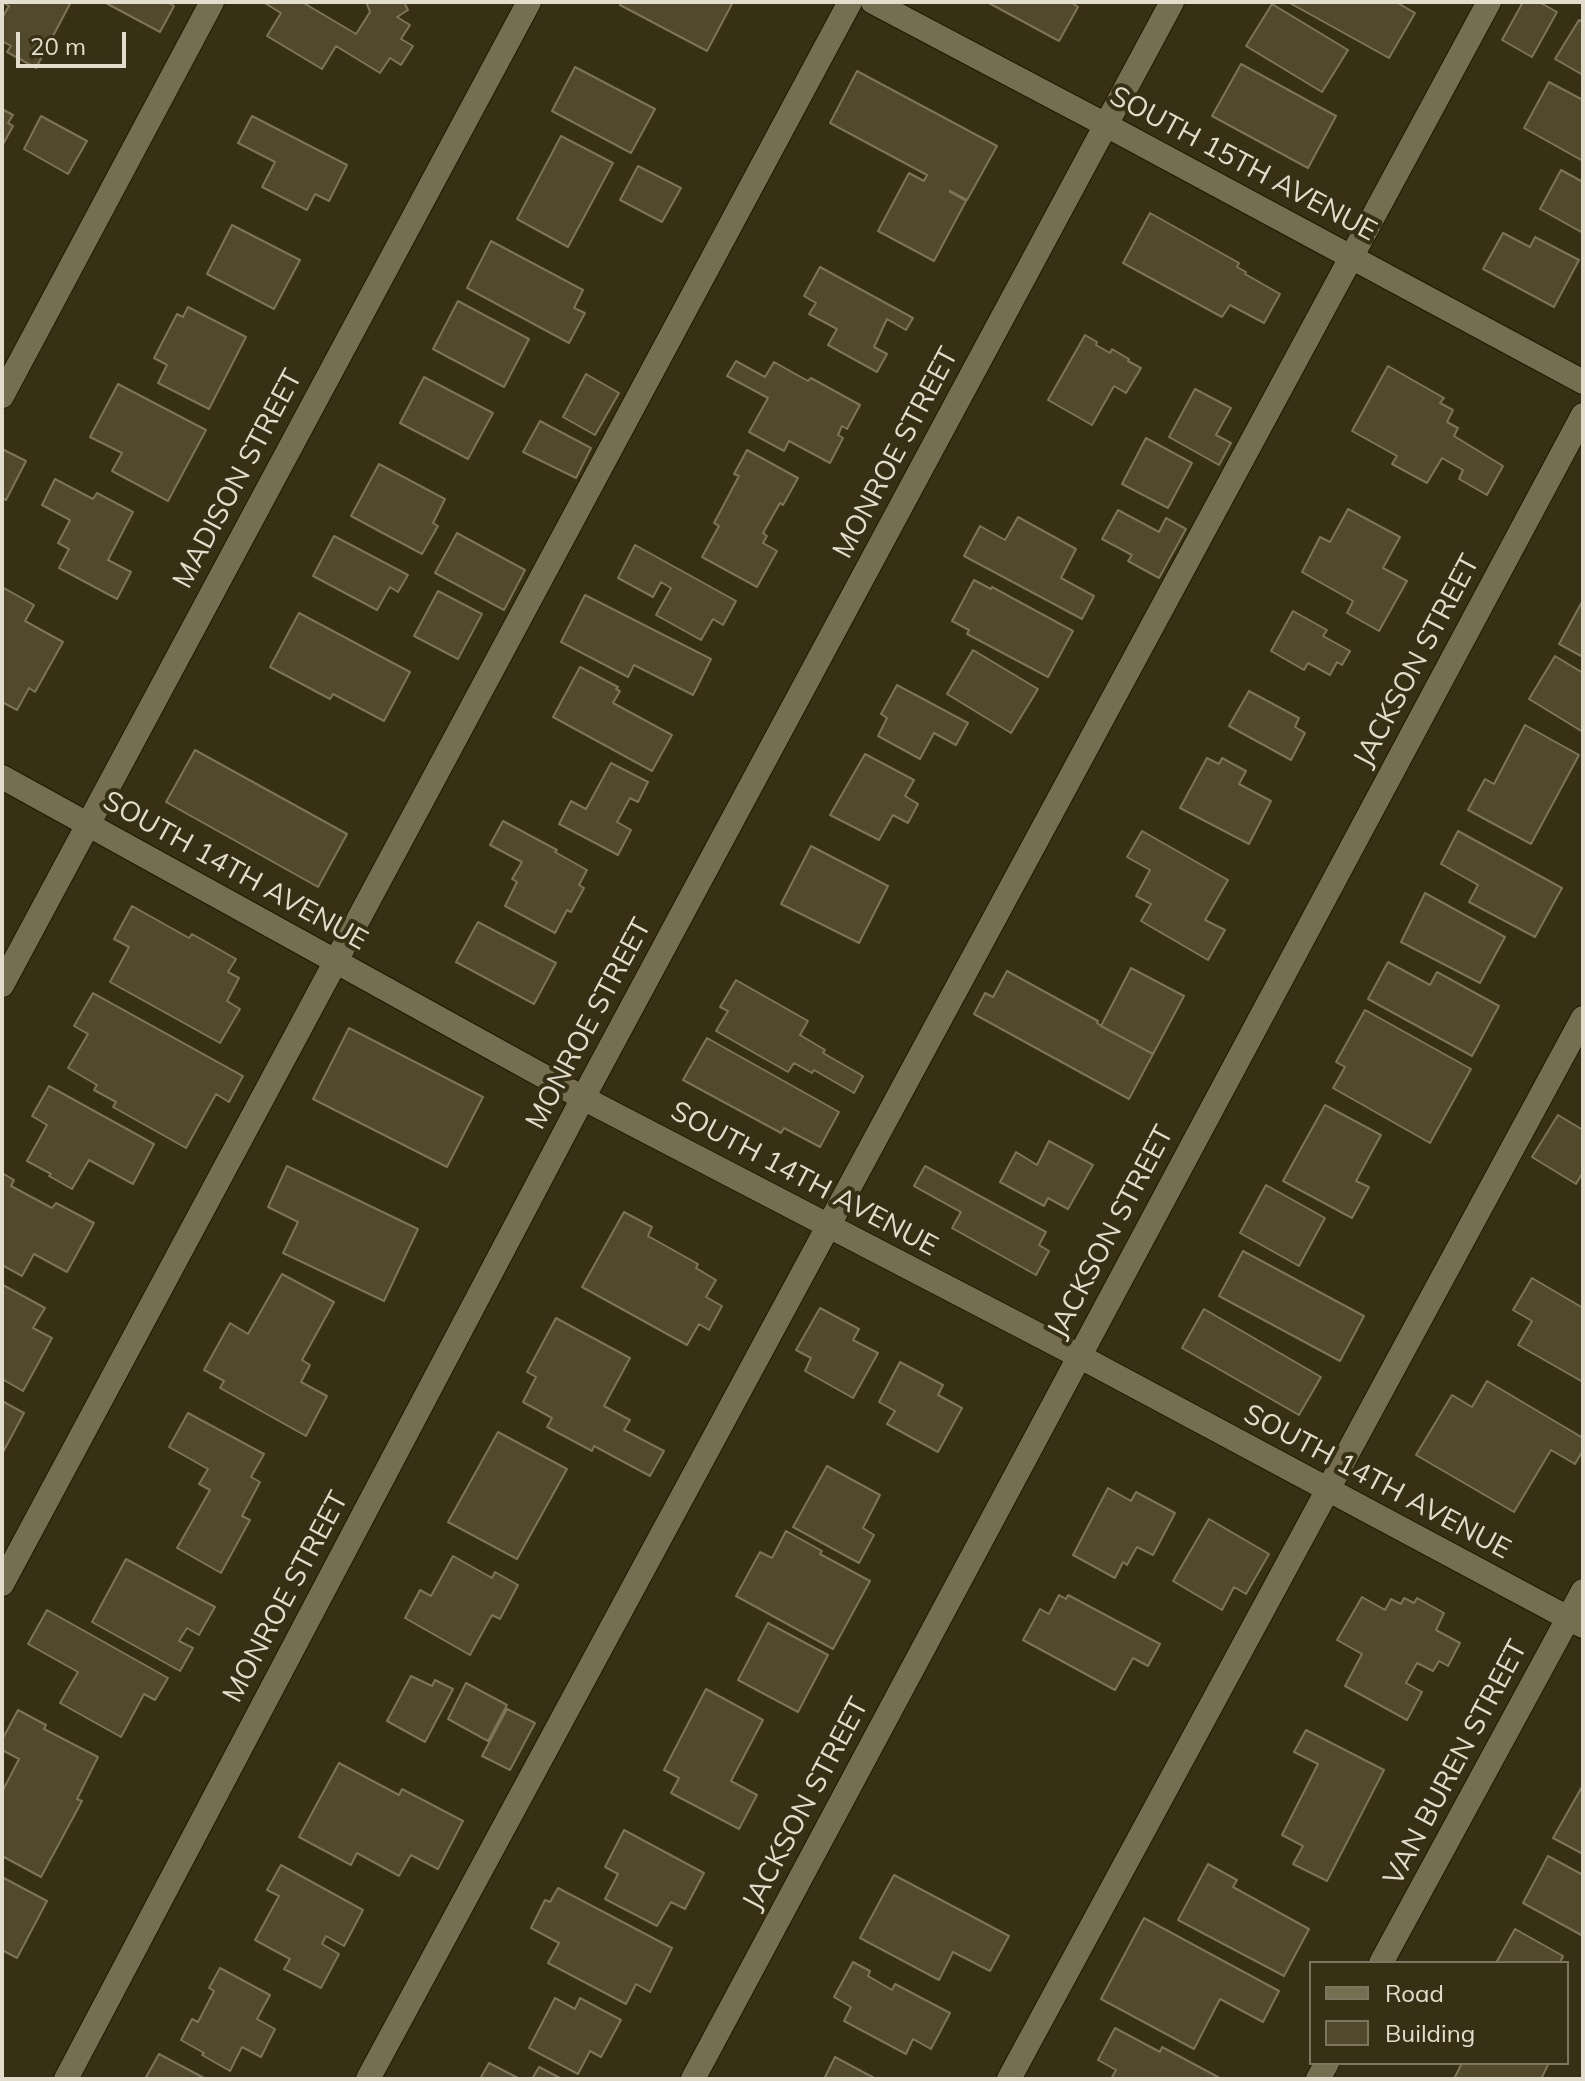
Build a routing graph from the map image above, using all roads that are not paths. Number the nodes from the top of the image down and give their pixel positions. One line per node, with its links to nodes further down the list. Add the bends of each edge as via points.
1 (212, 2): 10 (street)
2 (529, 2): 13 (street, MADISON STREET)
3 (850, 2): 14 (street)
4 (873, 2): 7 (street, SOUTH 15TH AVENUE)
5 (1172, 2): 7 (street, MONROE STREET)
6 (1489, 2): 8 (street)
7 (1106, 125): 8 (street, SOUTH 15TH AVENUE); 17 (street, MONROE STREET)
8 (1351, 257): 9 (street, SOUTH 15TH AVENUE); 18 (street)
9 (1583, 382)
10 (2, 396)
11 (1583, 415): 19 (street, JACKSON STREET)
12 (2, 777): 13 (street, SOUTH 14TH AVENUE)
13 (88, 823): 14 (street, SOUTH 14TH AVENUE); 15 (street, MADISON STREET)
14 (337, 961): 17 (street, SOUTH 14TH AVENUE); 21 (street)
15 (2, 985)
16 (1583, 1018): 20 (street)
17 (583, 1098): 18 (street, SOUTH 14TH AVENUE); 25 (street, MONROE STREET)
18 (828, 1225): 19 (street, SOUTH 14TH AVENUE); 26 (street)
19 (1079, 1356): 20 (street, SOUTH 14TH AVENUE); 27 (street, JACKSON STREET)
20 (1329, 1490): 23 (street, SOUTH 14TH AVENUE); 28 (street)
21 (2, 1584)
22 (1583, 1591): 23 (street, VAN BUREN STREET)
23 (1576, 1622): 24 (street, VAN BUREN STREET)
24 (1382, 1961)
25 (66, 2079)
26 (368, 2079)
27 (693, 2079)
28 (1009, 2079)

